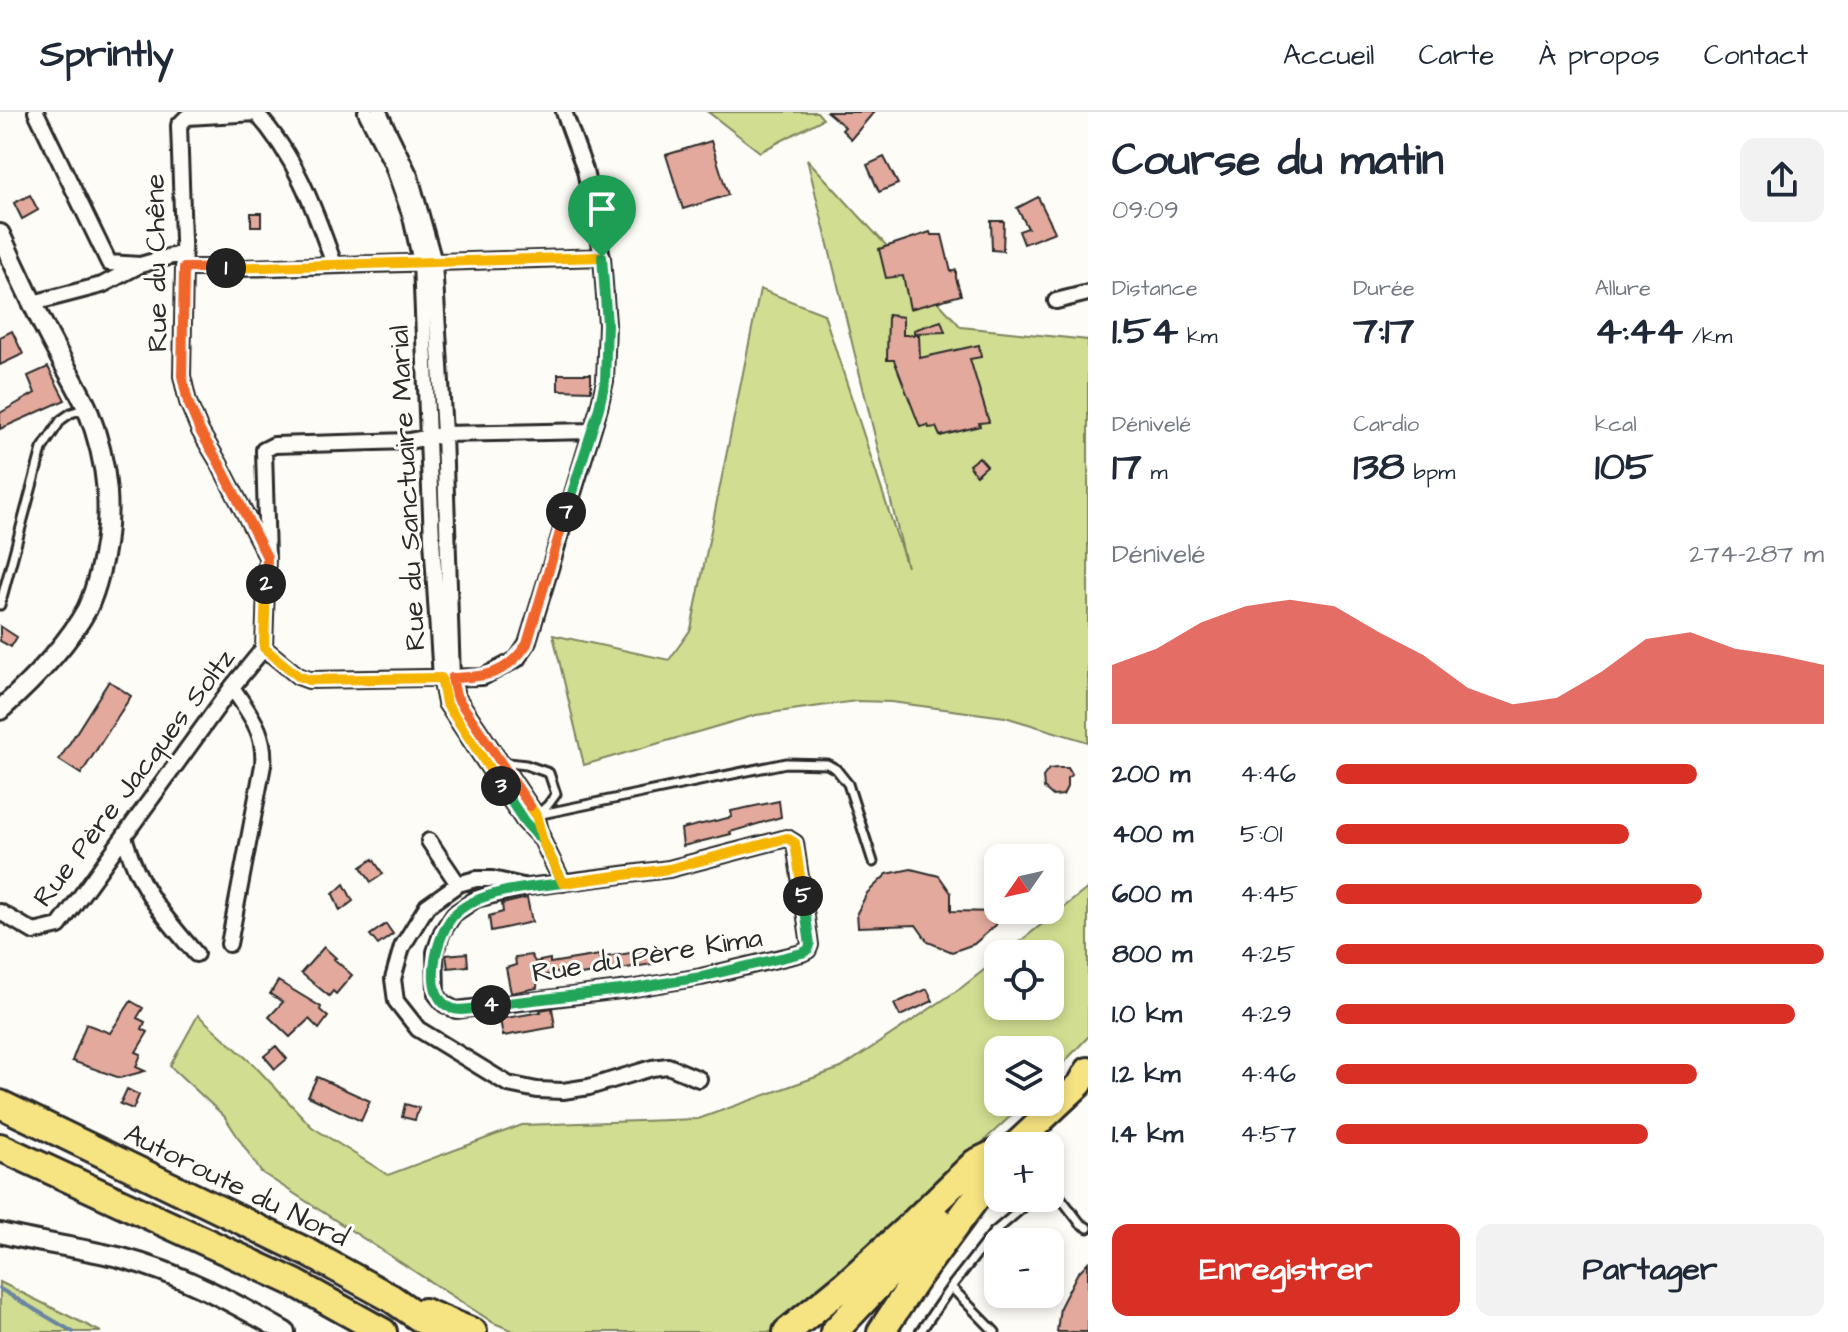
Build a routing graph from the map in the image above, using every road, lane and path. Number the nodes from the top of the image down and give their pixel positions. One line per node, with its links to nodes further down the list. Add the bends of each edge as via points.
1 (36, 112): 11 (street, via 109,263)
2 (366, 112): 9 (street, Rue du Sanctuaire Marial, via 392,163)
3 (379, 112): 9 (street, Rue du Sanctuaire Marial, via 410,176)
4 (564, 112): 7 (street, via 585,170)
5 (255, 113): 8 (street, Rue du Chêne, via 187,117 179,125); 10 (street, via 299,176)
6 (0, 234): 14 (street)
7 (602, 257): 9 (street); 16 (street, via 605,381)
8 (183, 260): 10 (street, via 242,268); 11 (street); 20 (street, Rue du Chêne, via 182,376 188,402)
9 (428, 262): 10 (street); 17 (street, Rue du Sanctuaire Marial); 18 (street, Rue du Sanctuaire Marial)
10 (334, 264)
11 (140, 265): 14 (street, via 102,285)
12 (1088, 293): 13 (street)
13 (1056, 301)
14 (33, 303): 15 (street)
15 (86, 408): 21 (lane, via 61,420 42,449); 25 (street, via 107,482 108,530 96,586 69,636)
16 (591, 431): 17 (street, Rue Père Jacques Soltz); 23 (street, via 527,644 517,659 483,677)
17 (444, 434): 18 (street, Rue Père Jacques Soltz); 19 (street, Rue du Sanctuaire Marial)
18 (428, 436): 19 (street, Rue du Sanctuaire Marial); 20 (street, Rue Père Jacques Soltz, via 274,445 264,450)
19 (439, 540): 23 (street, Rue du Sanctuaire Marial)
20 (267, 557): 22 (street, Rue Père Jacques Soltz)
21 (0, 605)
22 (264, 648): 23 (street, via 309,680); 24 (street, Rue Père Jacques Soltz)
23 (446, 678): 26 (street, Rue du Sanctuaire Marial); 27 (street, Rue du Sanctuaire Marial, via 446,703)
24 (232, 687): 28 (street, Rue Père Jacques Soltz); 35 (street, via 264,747)
25 (0, 710)
26 (500, 762): 27 (street, Rue du Sanctuaire Marial); 27 (lane, via 549,773 556,794)
27 (530, 818): 30 (lane, via 786,763 827,764 848,784); 31 (street, Rue du Sanctuaire Marial)
28 (124, 837): 34 (street, Rue Père Jacques Soltz, via 56,928 34,932); 36 (street, via 146,892)
29 (429, 841): 32 (street)
30 (873, 862)
31 (563, 883): 33 (street, Rue du Père Kima); 33 (street, Rue du Père Kima, via 669,869 787,838 795,843 810,945 802,953 629,989 456,1010 444,1004 436,994 435,952 454,914 476,899)
32 (458, 884): 33 (street, via 492,879); 37 (street, via 427,906 402,947 393,979 396,1001 418,1029 508,1084 537,1090 576,1089 668,1066)
33 (527, 887)
34 (0, 912)
35 (229, 944)
36 (196, 954)
37 (699, 1079)
38 (1086, 1080): 40 (main road)
39 (0, 1104): 50 (highway, Autoroute du Nord)
40 (1028, 1132)
41 (0, 1147): 52 (highway, via 295,1283)
42 (984, 1159): 55 (highway)
43 (984, 1175): 56 (highway)
44 (984, 1187): 57 (highway)
45 (1064, 1202): 47 (lane)
46 (1018, 1212): 49 (lane, via 993,1233)
47 (1088, 1228)
48 (0, 1233): 51 (street, via 153,1267)
49 (951, 1287): 58 (lane); 59 (lane)
50 (391, 1298): 53 (highway, Autoroute du Nord); 54 (highway)
51 (285, 1332)
52 (383, 1332)
53 (440, 1332)
54 (473, 1332)
55 (787, 1332)
56 (834, 1332)
57 (881, 1332)
58 (920, 1332)
59 (995, 1332)

